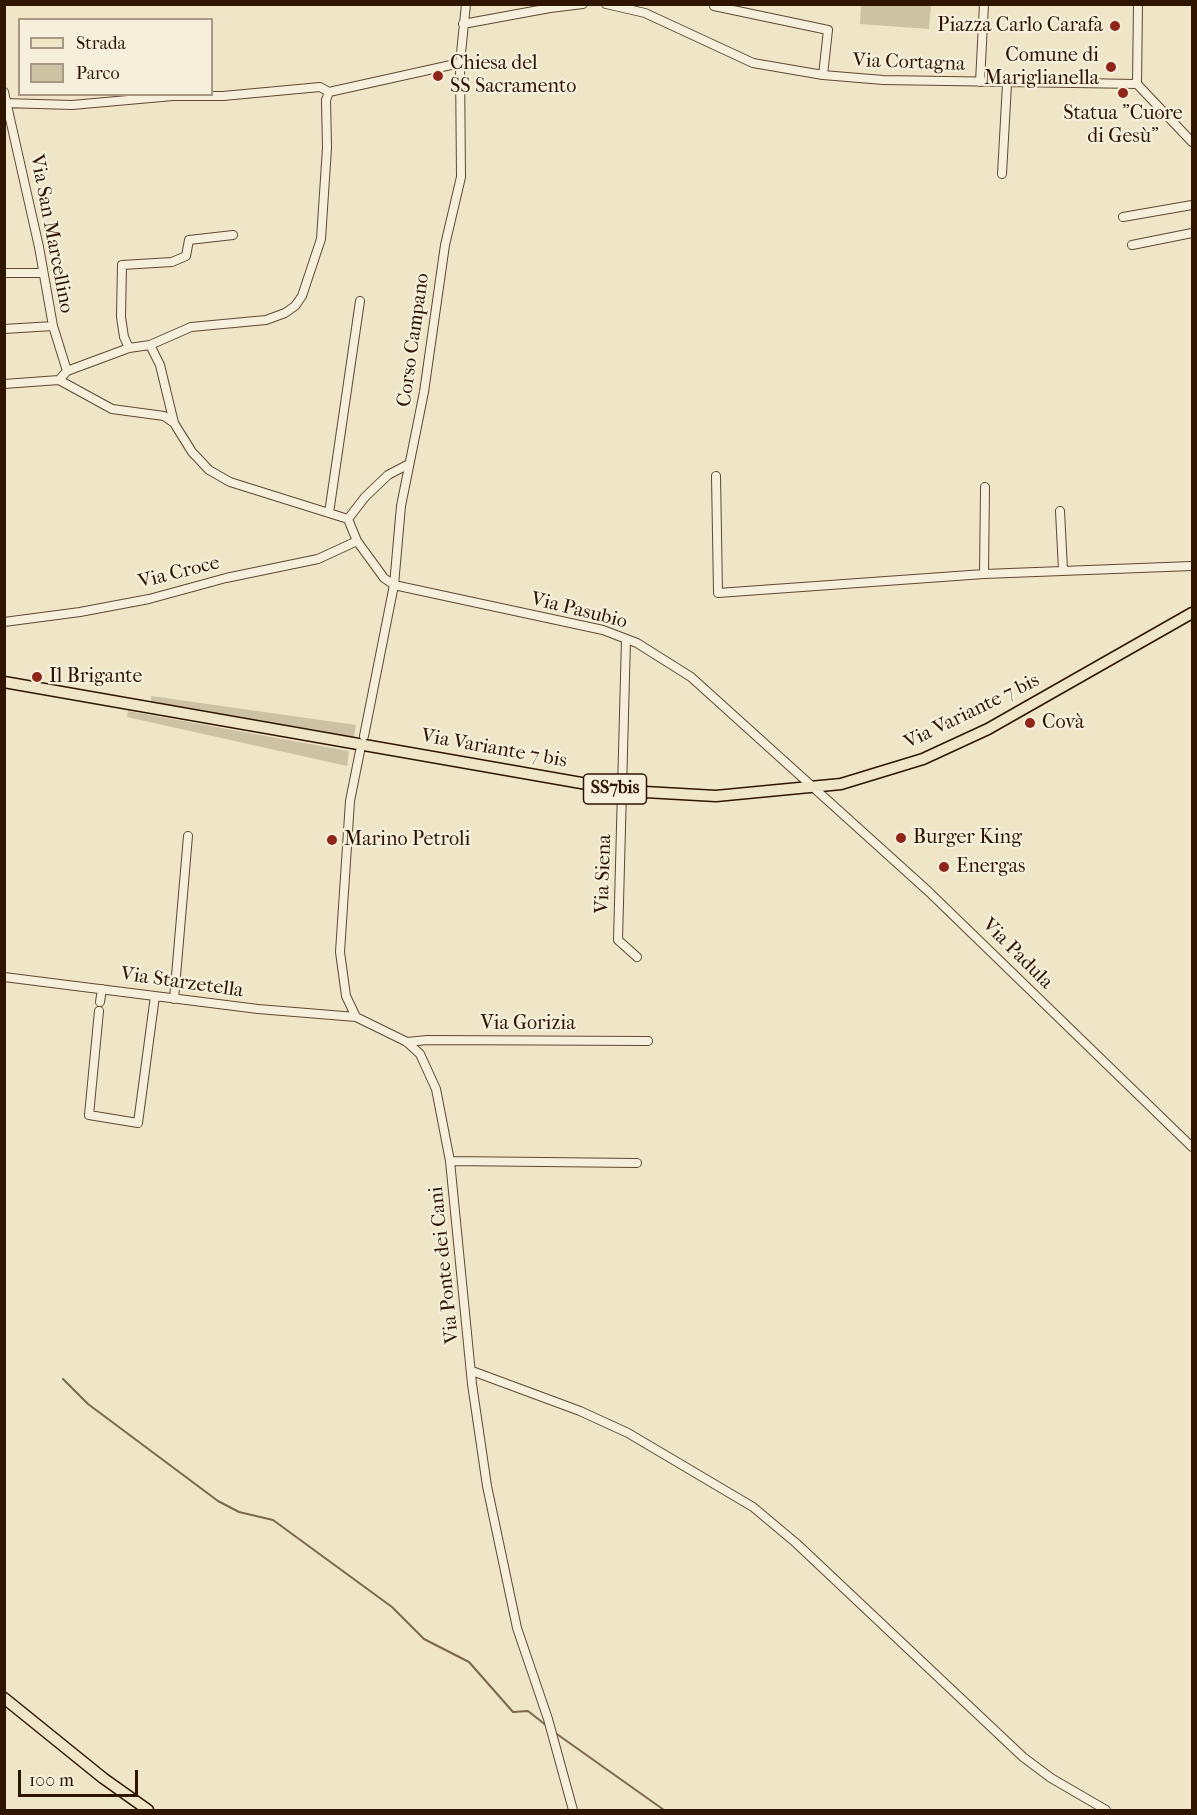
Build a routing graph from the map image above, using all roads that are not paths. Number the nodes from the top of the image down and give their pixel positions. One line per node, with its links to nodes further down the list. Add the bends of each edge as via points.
1 (466, 4): 9 (street, Corso Campano)
2 (583, 4): 6 (street)
3 (606, 4): 8 (street, Via Cortagna)
4 (984, 4): 12 (street)
5 (1138, 4): 14 (street)
6 (550, 6): 9 (street)
7 (714, 6): 11 (street, via 828,30)
8 (646, 9): 11 (street, Via Cortagna, via 753,63)
9 (463, 24): 10 (street, Corso Campano)
10 (460, 63): 16 (street); 36 (street, Corso Campano, via 461,177 445,245 424,392)
11 (823, 75): 12 (street, Via Cortagna)
12 (980, 82): 13 (street, Via Cortagna)
13 (1007, 84): 14 (street, Via Cortagna); 19 (street)
14 (1137, 84): 18 (street)
15 (4, 92): 17 (street, Via San Marcellino)
16 (329, 92): 17 (street, via 320,87 72,105); 30 (street, via 321,239 306,286 295,306 266,321 191,327)
17 (6, 103): 26 (street, Via San Marcellino)
18 (1192, 142)
19 (1002, 174)
20 (1192, 205): 21 (street)
21 (1123, 218)
22 (1192, 233): 24 (street)
23 (233, 235): 31 (street, via 189,240 186,256 172,262 122,265 121,317)
24 (1132, 245)
25 (4, 273): 26 (street)
26 (43, 273): 28 (street, Via San Marcellino)
27 (360, 301): 40 (street)
28 (53, 326): 29 (street); 32 (street, Via San Marcellino)
29 (4, 329)
30 (150, 345): 31 (street); 35 (street, via 160,365)
31 (129, 348): 32 (street)
32 (67, 371): 33 (street)
33 (59, 380): 34 (street); 35 (street, via 100,405 156,414)
34 (4, 384)
35 (174, 423): 40 (street, via 209,470 261,493)
36 (409, 464): 41 (street, via 388,475); 46 (street, Corso Campano)
37 (716, 476): 45 (street, via 718,593)
38 (985, 487): 45 (street)
39 (1060, 511): 44 (street)
40 (329, 513): 41 (street)
41 (348, 519): 42 (street)
42 (357, 541): 46 (street, via 384,578); 48 (street, Via Croce, via 318,559 149,599)
43 (1192, 566): 44 (street)
44 (1063, 570): 45 (street)
45 (984, 574)
46 (394, 585): 49 (street, Via Pasubio, via 603,630); 51 (street, Corso Campano)
47 (1192, 613): 53 (main road, Via Variante 7 bis / SS7bis, via 956,745 885,771)
48 (4, 622)
49 (626, 639): 53 (street, Via Pasubio, via 690,677); 54 (street, Via Siena)
50 (4, 682): 54 (main road, Via Variante 7 bis / SS7bis)
51 (364, 736)
52 (360, 751): 61 (street, via 350,801 340,952 346,996)
53 (815, 787): 54 (main road, Via Variante 7 bis / SS7bis, via 716,796); 64 (street, Via Padula, via 965,926)
54 (623, 790): 56 (street, Via Siena, via 618,940)
55 (188, 836): 60 (street)
56 (637, 957)
57 (4, 977): 58 (street, Via Starzetella)
58 (102, 988): 59 (street, Via Starzetella); 59 (street, via 89,1115 138,1123)
59 (155, 996): 60 (street, Via Starzetella)
60 (174, 999): 61 (street, Via Starzetella)
61 (356, 1017): 63 (street, Via Ponte dei Cani)
62 (648, 1041): 63 (street, Via Gorizia)
63 (407, 1042): 65 (street, Via Ponte dei Cani, via 420,1054 431,1074)
64 (1192, 1147)
65 (450, 1161): 66 (street); 67 (street, Via Ponte dei Cani)
66 (638, 1163)
67 (472, 1371): 71 (street, Via Ponte dei Cani, via 487,1486 517,1628); 72 (street, via 619,1429 753,1508 1023,1757)
68 (4, 1698): 69 (main road)
69 (135, 1806): 70 (main road)
70 (148, 1810)
71 (573, 1810)
72 (1106, 1810)

